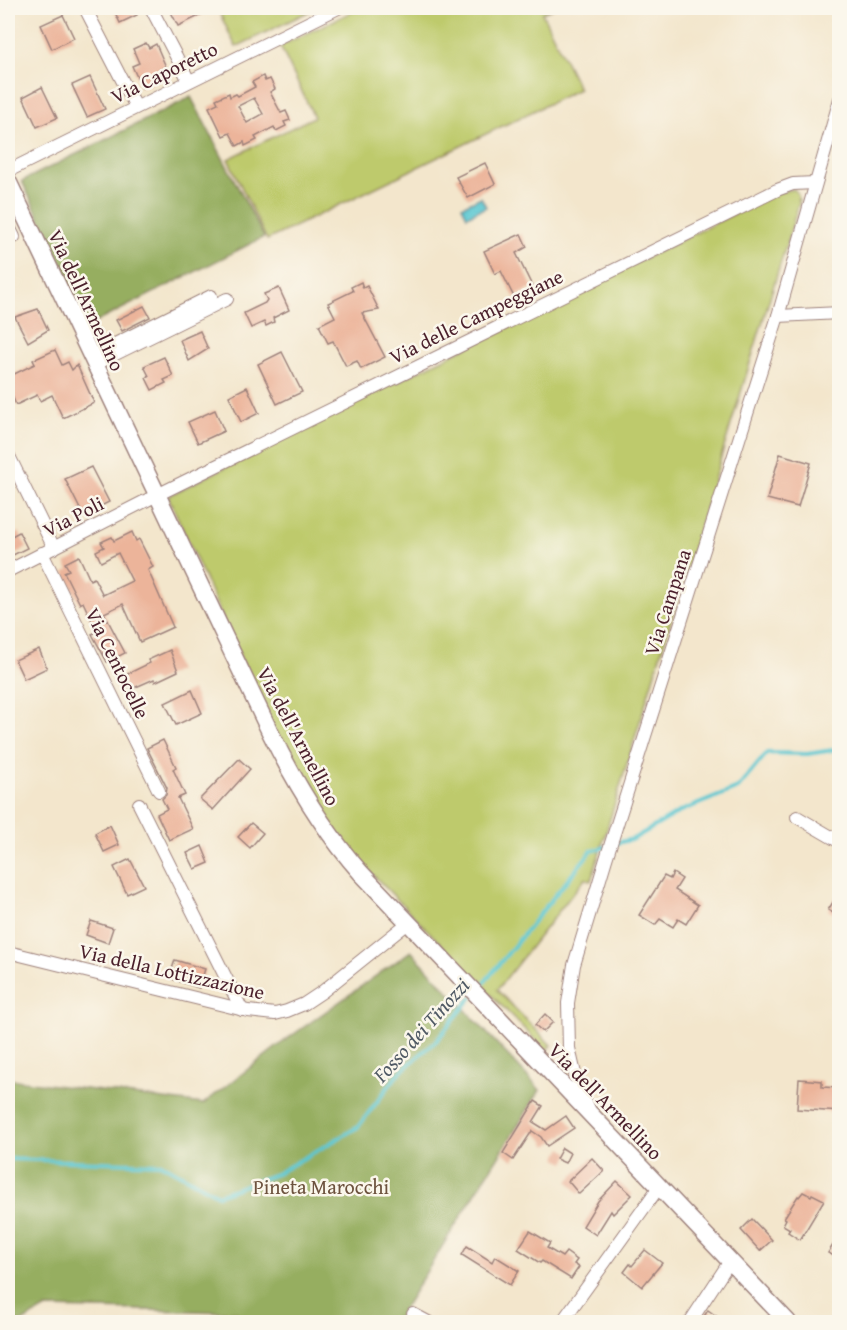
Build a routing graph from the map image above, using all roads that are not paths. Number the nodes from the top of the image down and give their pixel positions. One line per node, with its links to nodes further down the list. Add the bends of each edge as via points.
1 (85, 8): 6 (street)
2 (151, 8): 4 (street)
3 (338, 8): 4 (street, Via Caporetto)
4 (189, 81): 6 (street, Via Caporetto)
5 (840, 99): 7 (street, Via Campana)
6 (136, 107): 8 (street, Via Caporetto)
7 (835, 129): 10 (street, Via Campana)
8 (8, 171)
9 (8, 181): 17 (street, Via dell'Armellino)
10 (815, 183): 16 (street, Via Campana); 19 (street, Via delle Campeggiane, via 780,188)
11 (8, 225): 12 (street)
12 (14, 237)
13 (211, 296): 17 (street)
14 (227, 299): 17 (street)
15 (840, 313): 16 (street)
16 (778, 316): 29 (street, Via Campana, via 574,965 568,1035 572,1066)
17 (93, 360): 19 (street, Via dell'Armellino)
18 (8, 454): 20 (street, Via Centocelle)
19 (157, 495): 20 (street, Via Poli); 26 (street, Via dell'Armellino, via 310,808 342,852)
20 (48, 550): 21 (street, Via Poli); 22 (street, Via Centocelle)
21 (8, 571)
22 (159, 790)
23 (140, 804): 28 (street)
24 (796, 817): 25 (street)
25 (840, 842)
26 (408, 923): 28 (street, Via della Lottizzazione, via 304,1004 270,1014); 29 (street, Via dell'Armellino)
27 (8, 952): 28 (street, Via della Lottizzazione)
28 (242, 1010)
29 (593, 1118): 30 (street, Via dell'Armellino)
30 (659, 1187): 31 (street, Via dell'Armellino); 33 (street)
31 (730, 1261): 34 (street, Via dell'Armellino); 36 (street)
32 (413, 1314): 35 (street)
33 (564, 1319)
34 (779, 1319)
35 (428, 1323)
36 (690, 1323)

